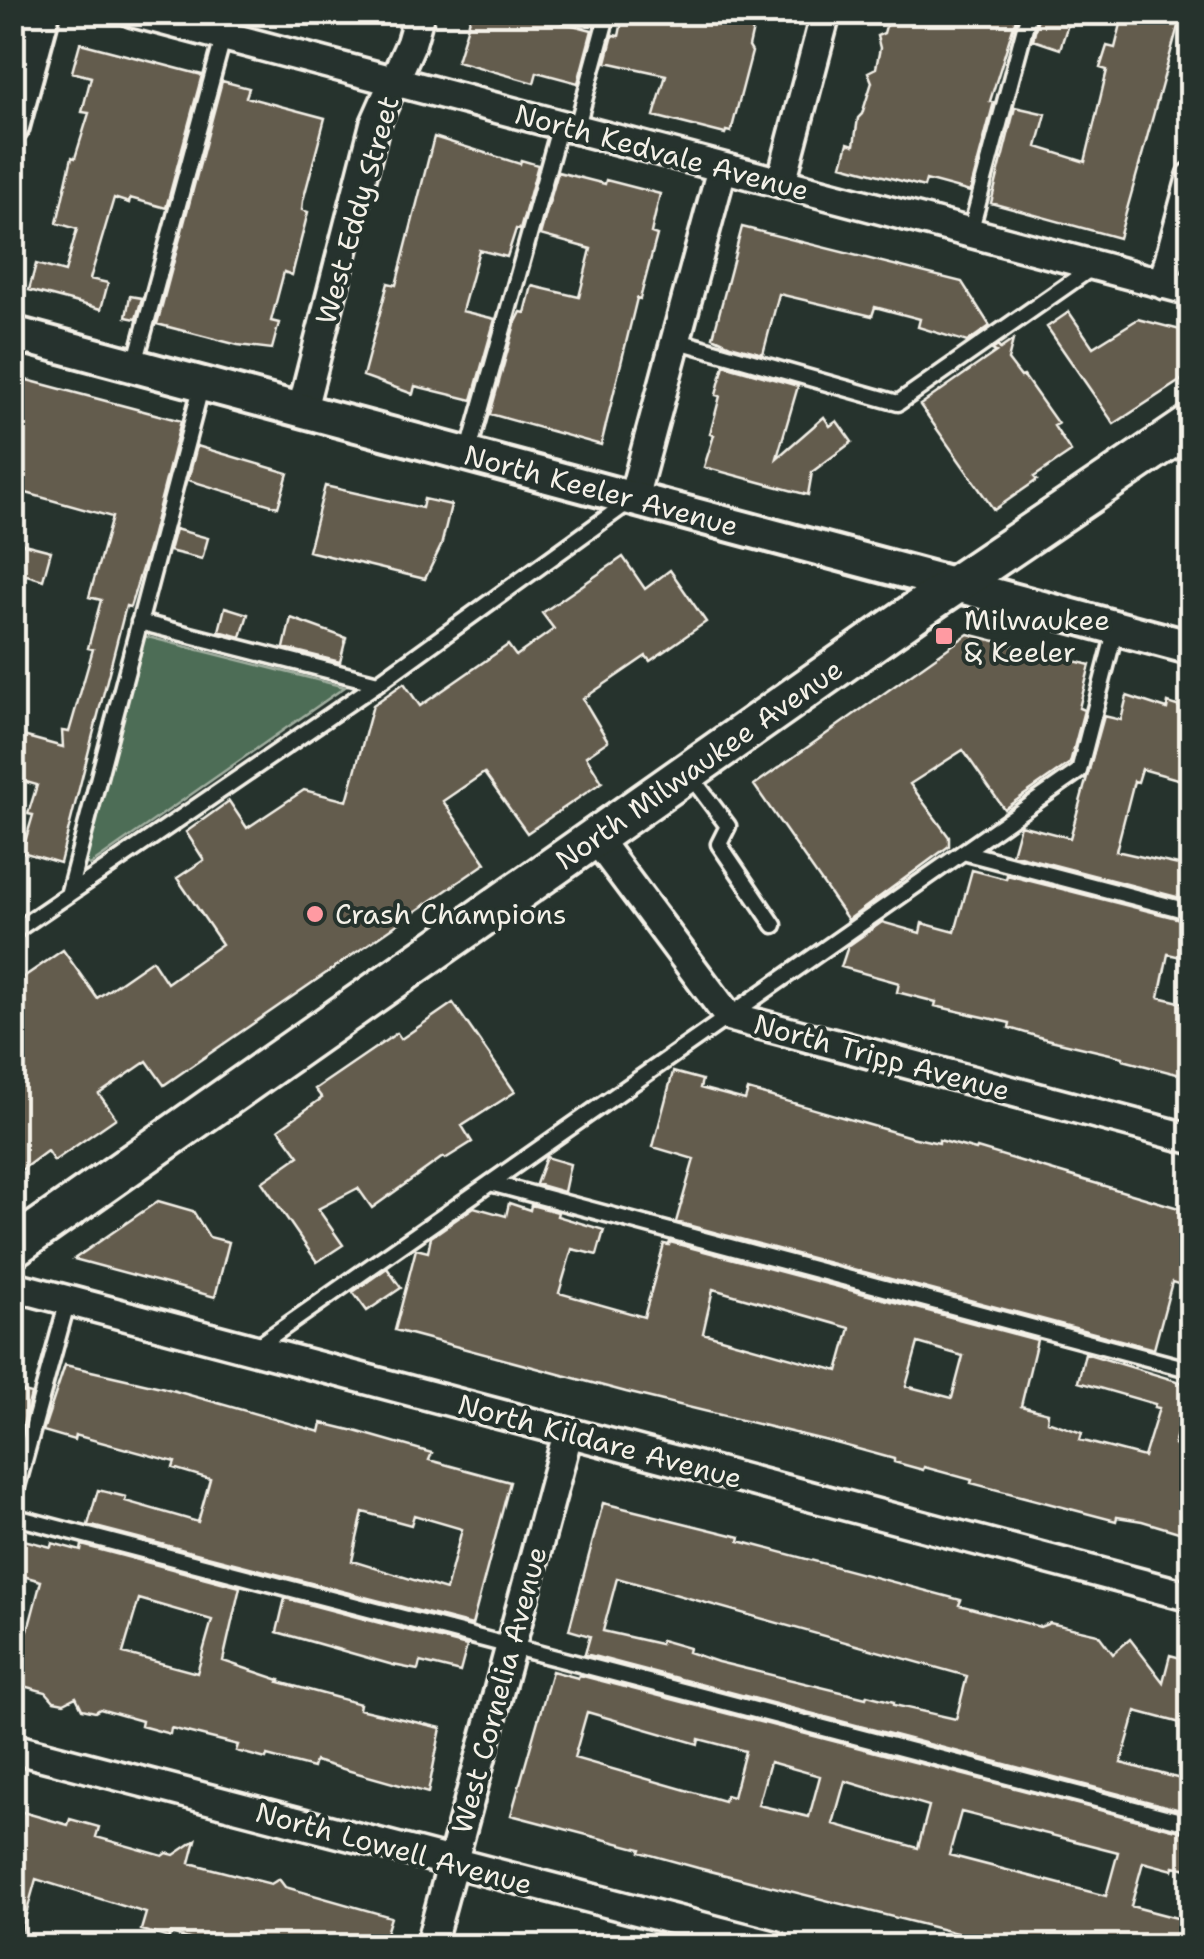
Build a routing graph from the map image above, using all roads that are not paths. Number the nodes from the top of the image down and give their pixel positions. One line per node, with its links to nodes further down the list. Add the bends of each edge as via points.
1 (43, 12): 10 (street)
2 (132, 12): 7 (street, North Kedvale Avenue)
3 (420, 12): 8 (street, West Eddy Street)
4 (608, 12): 9 (lane)
5 (826, 12): 13 (street)
6 (1029, 12): 14 (lane)
7 (227, 24): 8 (street, North Kedvale Avenue); 20 (lane)
8 (394, 81): 9 (street, North Kedvale Avenue); 22 (street, West Eddy Street, via 375,124)
9 (568, 127): 11 (street, North Kedvale Avenue); 24 (lane)
10 (12, 128)
11 (722, 168): 13 (street, North Kedvale Avenue); 19 (street)
12 (1192, 177): 16 (street)
13 (782, 184): 14 (street, North Kedvale Avenue)
14 (970, 233): 15 (street, North Kedvale Avenue)
15 (1096, 266): 16 (street, North Kedvale Avenue); 19 (lane, via 898,403)
16 (1164, 284): 17 (street, North Kedvale Avenue)
17 (1192, 291)
18 (12, 333): 20 (street, North Keeler Avenue)
19 (675, 340): 25 (street)
20 (134, 366): 21 (street, North Keeler Avenue)
21 (202, 384): 22 (street, North Keeler Avenue); 27 (lane)
22 (302, 410): 24 (street, North Keeler Avenue)
23 (1192, 424): 26 (main road, North Milwaukee Avenue)
24 (468, 455): 25 (street, North Keeler Avenue)
25 (633, 499): 26 (street, North Keeler Avenue); 30 (lane)
26 (954, 585): 28 (street, North Keeler Avenue); 31 (main road, North Milwaukee Avenue)
27 (139, 622): 30 (lane); 34 (lane)
28 (1116, 628): 29 (street, North Keeler Avenue); 33 (lane, via 1079,771)
29 (1192, 648)
30 (378, 682): 34 (lane)
31 (688, 773): 32 (main road, North Milwaukee Avenue); 36 (lane, via 728,826 719,844)
32 (596, 839): 38 (street, North Tripp Avenue); 41 (main road, North Milwaukee Avenue)
33 (963, 852): 35 (lane); 38 (lane)
34 (68, 895): 37 (lane)
35 (1192, 912)
36 (774, 925)
37 (12, 933)
38 (728, 1016): 39 (street, North Tripp Avenue); 40 (lane)
39 (1192, 1140)
40 (490, 1183): 44 (lane); 45 (lane)
41 (12, 1248)
42 (12, 1280): 43 (street, North Kildare Avenue)
43 (68, 1300): 44 (street, North Kildare Avenue); 47 (lane)
44 (253, 1350): 46 (street, North Kildare Avenue)
45 (1192, 1370)
46 (568, 1433): 49 (street, North Kildare Avenue); 50 (street, West Cornelia Avenue)
47 (12, 1505)
48 (12, 1516): 50 (lane)
49 (1192, 1597)
50 (510, 1647): 52 (lane); 53 (street, West Cornelia Avenue)
51 (12, 1748): 53 (street, North Lowell Avenue)
52 (1192, 1824)
53 (452, 1864): 54 (street, West Cornelia Avenue); 55 (street, North Lowell Avenue)
54 (430, 1946)
55 (775, 1946)

